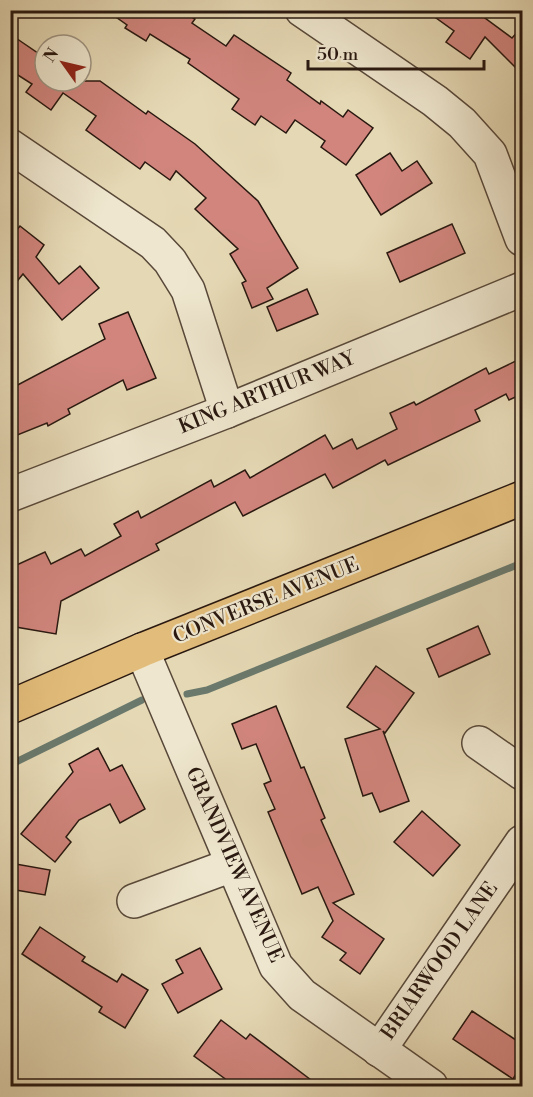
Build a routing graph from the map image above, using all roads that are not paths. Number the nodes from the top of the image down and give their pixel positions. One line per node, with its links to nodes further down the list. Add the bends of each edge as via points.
1 (302, 10): 3 (street, via 462,123 490,154)
2 (10, 146): 5 (street, via 153,243 170,261 188,290)
3 (522, 239)
4 (522, 289): 5 (street, KING ARTHUR WAY)
5 (227, 411): 6 (street, KING ARTHUR WAY)
6 (10, 495)
7 (522, 498): 8 (main road, CONVERSE AVENUE)
8 (142, 650): 9 (main road, CONVERSE AVENUE); 13 (street, GRANDVIEW AVENUE)
9 (10, 707)
10 (479, 743): 11 (street)
11 (522, 773)
12 (522, 842): 15 (street, BRIARWOOD LANE)
13 (232, 865): 14 (street); 15 (street, GRANDVIEW AVENUE, via 276,966 302,995)
14 (134, 901)
15 (379, 1050): 16 (street, GRANDVIEW AVENUE)
16 (431, 1086)

